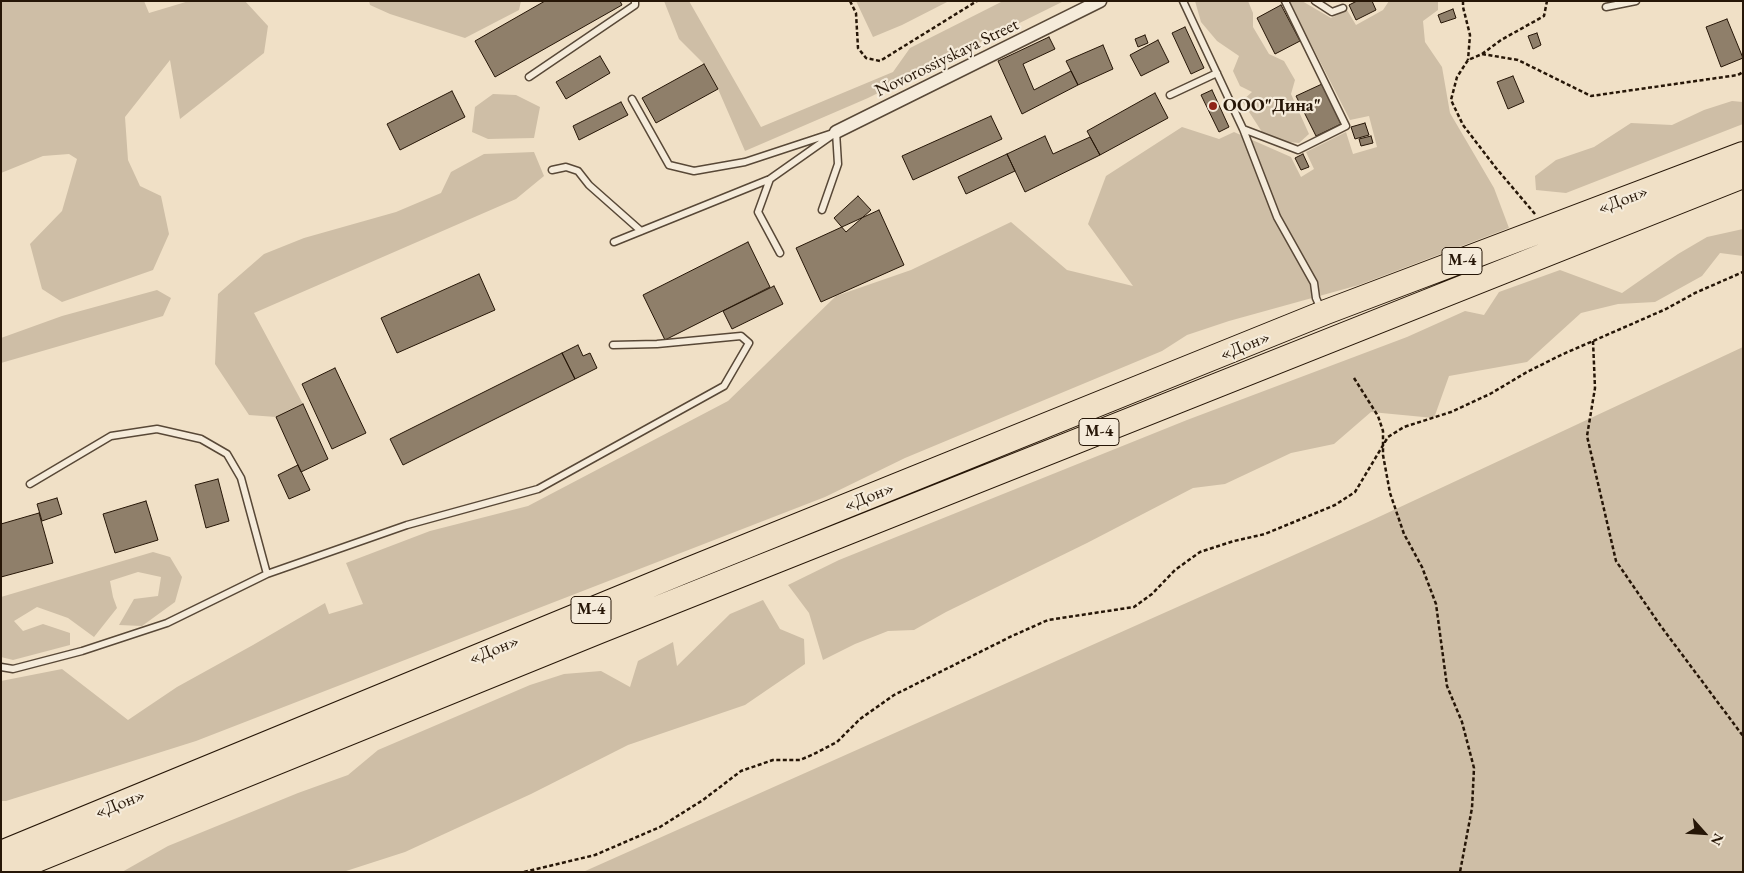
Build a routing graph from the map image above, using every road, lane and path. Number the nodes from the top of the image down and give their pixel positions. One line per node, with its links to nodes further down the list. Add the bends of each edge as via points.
1 (635, 1): 17 (lane, via 635,5)
2 (850, 1): 3 (path, via 856,13 858,48 866,58 880,61)
3 (977, 1)
4 (1100, 1): 21 (street, Novorossiyskaya Street)
5 (1183, 1): 16 (lane)
6 (1285, 1): 20 (lane, via 1346,126 1298,150)
7 (1316, 1): 12 (lane, via 1332,12)
8 (1463, 1): 14 (path, via 1470,35)
9 (1547, 1): 13 (path, via 1544,16)
10 (1636, 1): 11 (lane)
11 (1606, 7)
12 (1343, 8)
13 (1482, 54): 14 (path); 15 (path, via 1518,60 1591,96)
14 (1468, 60): 27 (path, via 1457,77 1451,100 1462,125)
15 (1743, 72)
16 (1217, 74): 18 (lane); 20 (lane)
17 (529, 77)
18 (1170, 95)
19 (632, 99): 21 (lane, via 669,165 694,171 745,162)
20 (1243, 129): 32 (lane, via 1276,216 1314,283)
21 (836, 132): 25 (lane); 26 (lane, via 838,164)
22 (1743, 154): 27 (highway, «Дон» / М-4)
23 (552, 170): 28 (lane, via 566,167 578,171 589,185)
24 (1743, 176): 42 (highway, «Дон» / М-4, via 456,688)
25 (770, 179): 28 (lane); 30 (lane, via 758,212)
26 (822, 210)
27 (1548, 229): 32 (highway, «Дон» / М-4)
28 (641, 231): 29 (lane)
29 (614, 242)
30 (780, 253)
31 (1743, 272): 33 (path)
32 (1323, 313): 41 (highway, «Дон» / М-4)
33 (1593, 341): 36 (path, via 1451,412 1404,427 1388,437); 40 (path, via 1595,388 1587,436 1616,561)
34 (613, 344): 38 (lane, via 656,344 741,336 749,343 724,386 538,489 407,525)
35 (1354, 378): 36 (path, via 1378,416)
36 (1384, 445): 43 (path, via 1356,492 1335,505 1265,534 1200,552 1134,607 1048,620 894,695 860,719 837,742 814,754 800,760 773,760 741,771 660,827 595,855); 44 (path, via 1390,493 1404,534 1422,566 1436,604 1447,686 1462,722 1474,768 1472,808)
37 (30, 484): 38 (lane, via 111,436 158,429 201,439 226,454 241,478)
38 (267, 574): 39 (lane, via 167,623 30,665 13,669)
39 (1, 667)
40 (1743, 736)
41 (1, 853)
42 (7, 872)
43 (524, 872)
44 (1460, 872)

